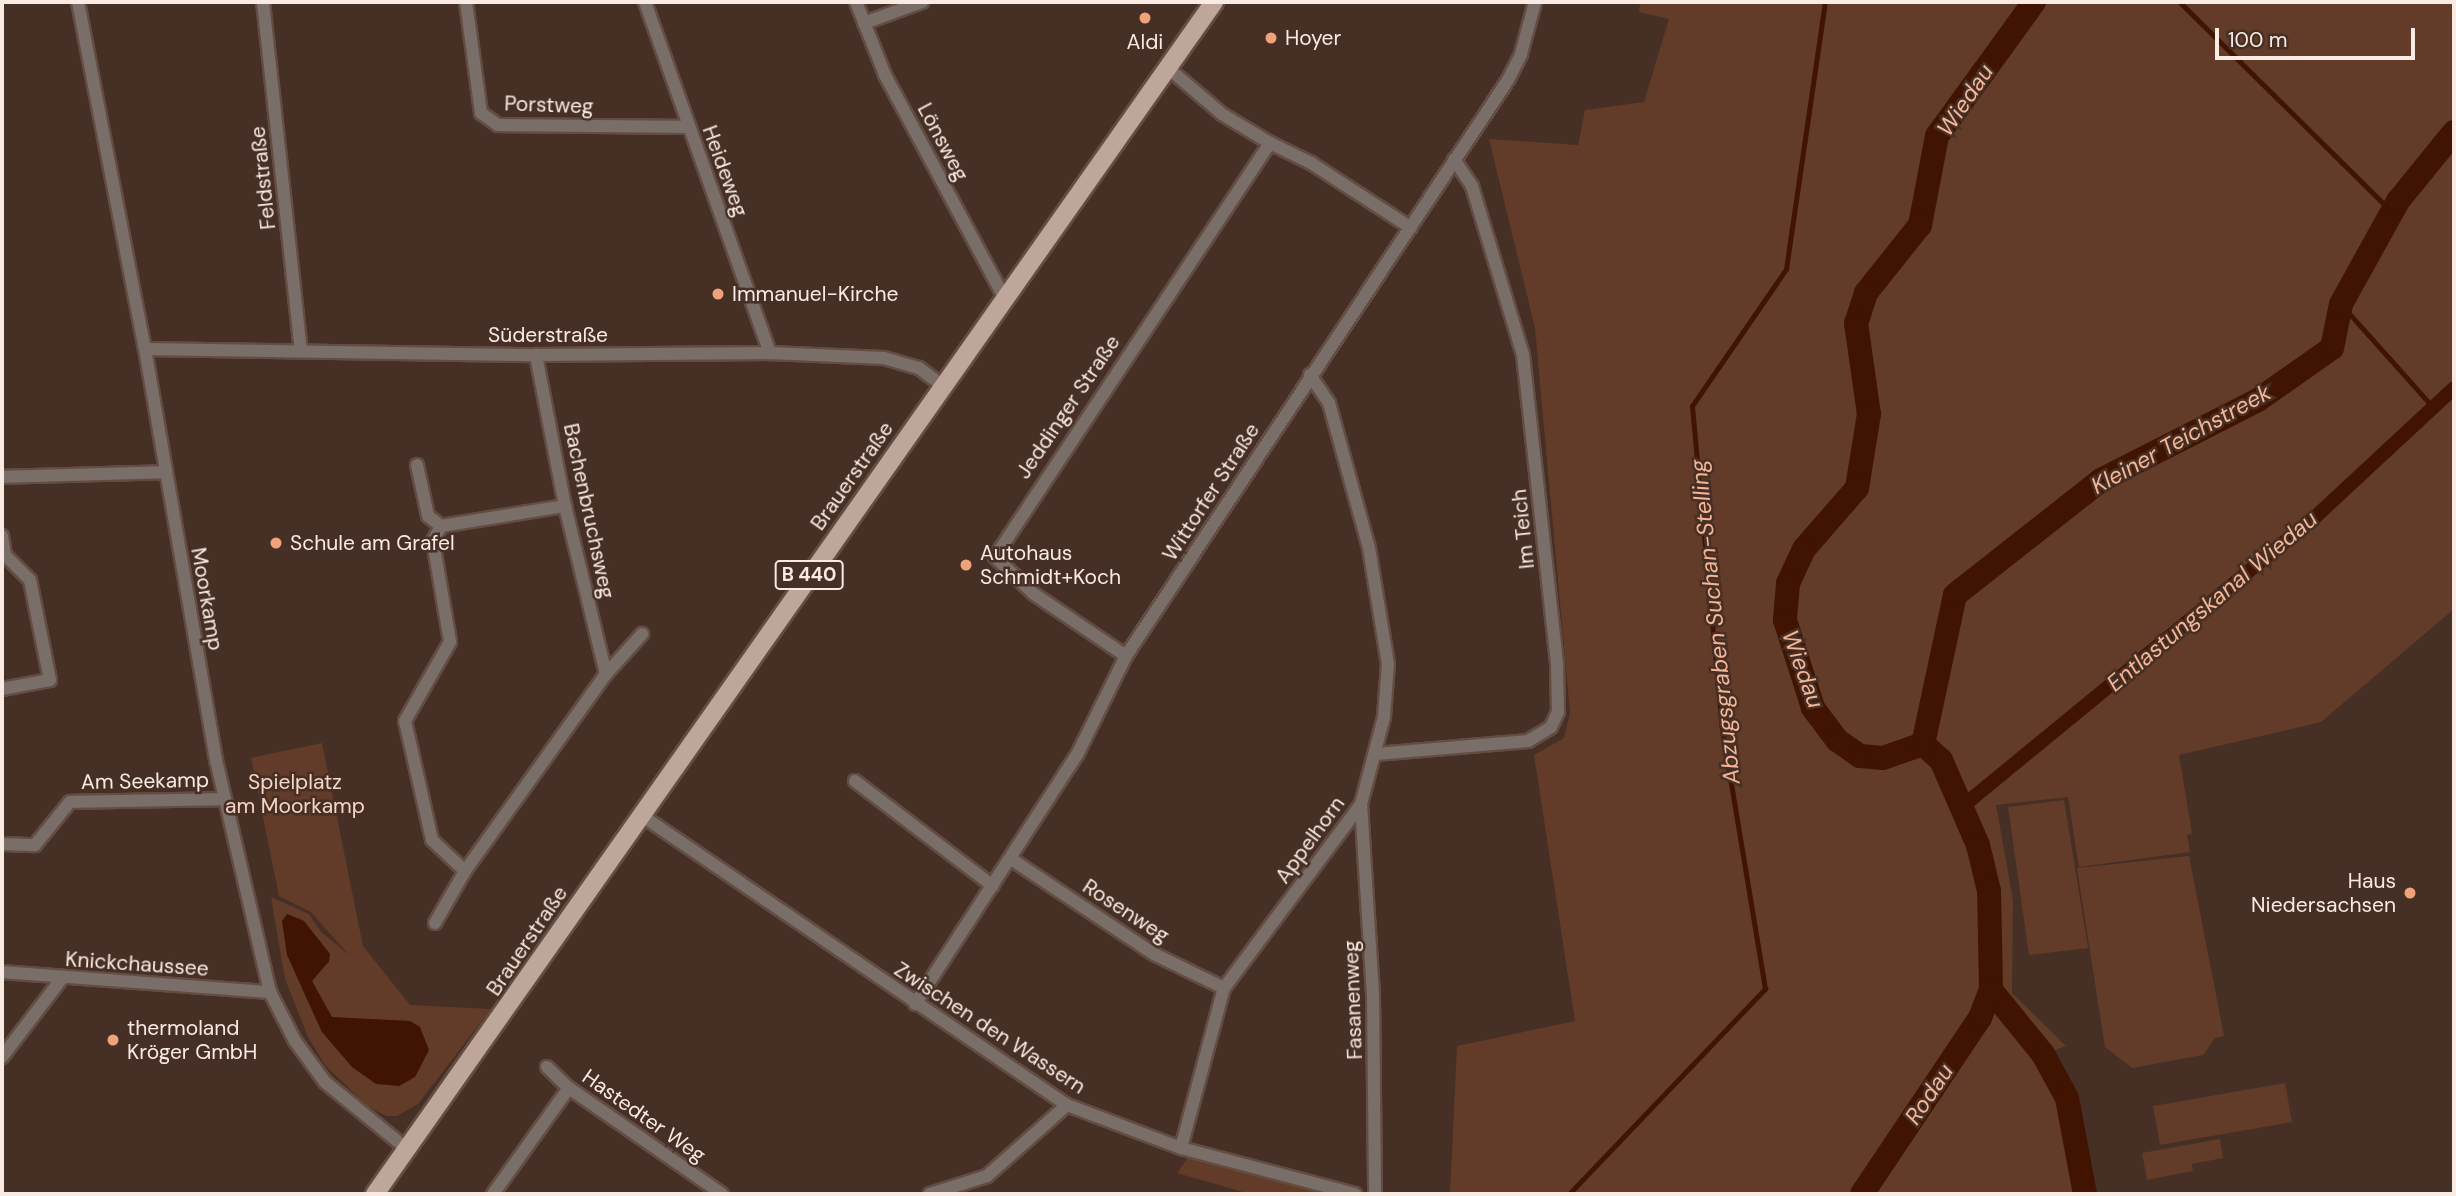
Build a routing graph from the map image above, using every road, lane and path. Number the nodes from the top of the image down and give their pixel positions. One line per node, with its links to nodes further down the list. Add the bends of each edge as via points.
1 (78, 2): 16 (street, Moorkamp)
2 (263, 2): 17 (street, Feldstraße)
3 (466, 2): 11 (street, Porstweg, via 481,113 498,125)
4 (645, 2): 11 (street, Heideweg)
5 (856, 2): 9 (street, Lönsweg)
6 (922, 2): 9 (street)
7 (1213, 2): 10 (main road, Brauerstraße / B 440)
8 (1535, 2): 13 (street, Wittorfer Straße, via 1521,54 1508,80)
9 (864, 23): 15 (street, Lönsweg, via 885,75)
10 (1167, 67): 12 (street, via 1222,114); 15 (main road, Brauerstraße / B 440)
11 (689, 127): 18 (street, Heideweg)
12 (1270, 143): 14 (street, via 1311,163); 30 (street, Jeddinger Straße, via 1013,522 995,557 1034,594)
13 (1454, 159): 14 (street, Wittorfer Straße); 33 (street, Im Teich, via 1472,186 1523,355 1557,663 1558,712 1551,727 1528,741)
14 (1411, 228): 20 (street, Wittorfer Straße)
15 (1004, 297): 21 (main road, Brauerstraße / B 440)
16 (145, 349): 17 (street, Süderstraße); 23 (street, Moorkamp)
17 (301, 351): 19 (street, Süderstraße)
18 (770, 353): 19 (street, Süderstraße); 21 (street, Süderstraße, via 884,358 919,368)
19 (536, 355): 25 (street, Bachenbruchsweg)
20 (1310, 375): 30 (street, Wittorfer Straße); 33 (street, Appelhorn, via 1329,403 1369,548 1388,664)
21 (943, 386): 37 (main road, Brauerstraße / B 440)
22 (417, 465): 26 (street, via 428,516)
23 (166, 472): 24 (street); 35 (street, Moorkamp)
24 (2, 477)
25 (565, 506): 26 (street); 31 (street, Bachenbruchsweg)
26 (441, 526): 40 (street, via 433,541 450,642 405,721 432,840)
27 (2, 536): 28 (street)
28 (3, 556): 32 (street, via 30,580 50,680)
29 (642, 634): 31 (street)
30 (1126, 656): 39 (street, Wittorfer Straße, via 1077,755)
31 (606, 674): 40 (street)
32 (2, 689)
33 (1376, 754): 36 (street, Appelhorn)
34 (855, 781): 41 (street)
35 (225, 799): 38 (street, Am Seekamp, via 70,802 35,845); 46 (street, Moorkamp)
36 (1362, 804): 45 (street, Appelhorn); 59 (street, Fasanenweg, via 1373,996)
37 (641, 815): 47 (street, Zwischen den Wassern); 53 (main road, Brauerstraße / B 440)
38 (2, 844)
39 (1011, 859): 41 (street, Wittorfer Straße); 45 (street, Rosenweg, via 1154,954)
40 (466, 871): 42 (street)
41 (993, 886): 47 (street, Wittorfer Straße)
42 (435, 923)
43 (2, 972): 44 (street, Knickchaussee)
44 (63, 978): 46 (street, Knickchaussee); 48 (street)
45 (1224, 988): 52 (street, Appelhorn)
46 (270, 992): 53 (street, Moorkamp, via 295,1041 325,1082)
47 (915, 1004): 51 (street, Zwischen den Wassern)
48 (2, 1057)
49 (547, 1067): 50 (street, Hastedter Weg)
50 (569, 1087): 55 (street); 56 (street, Hastedter Weg)
51 (1067, 1105): 52 (street, Zwischen den Wassern); 57 (street, via 987,1176)
52 (1181, 1148): 58 (street, Zwischen den Wassern)
53 (407, 1149): 54 (main road, B 440)
54 (375, 1194)
55 (493, 1194)
56 (722, 1194)
57 (930, 1194)
58 (1355, 1194)
59 (1375, 1194)

